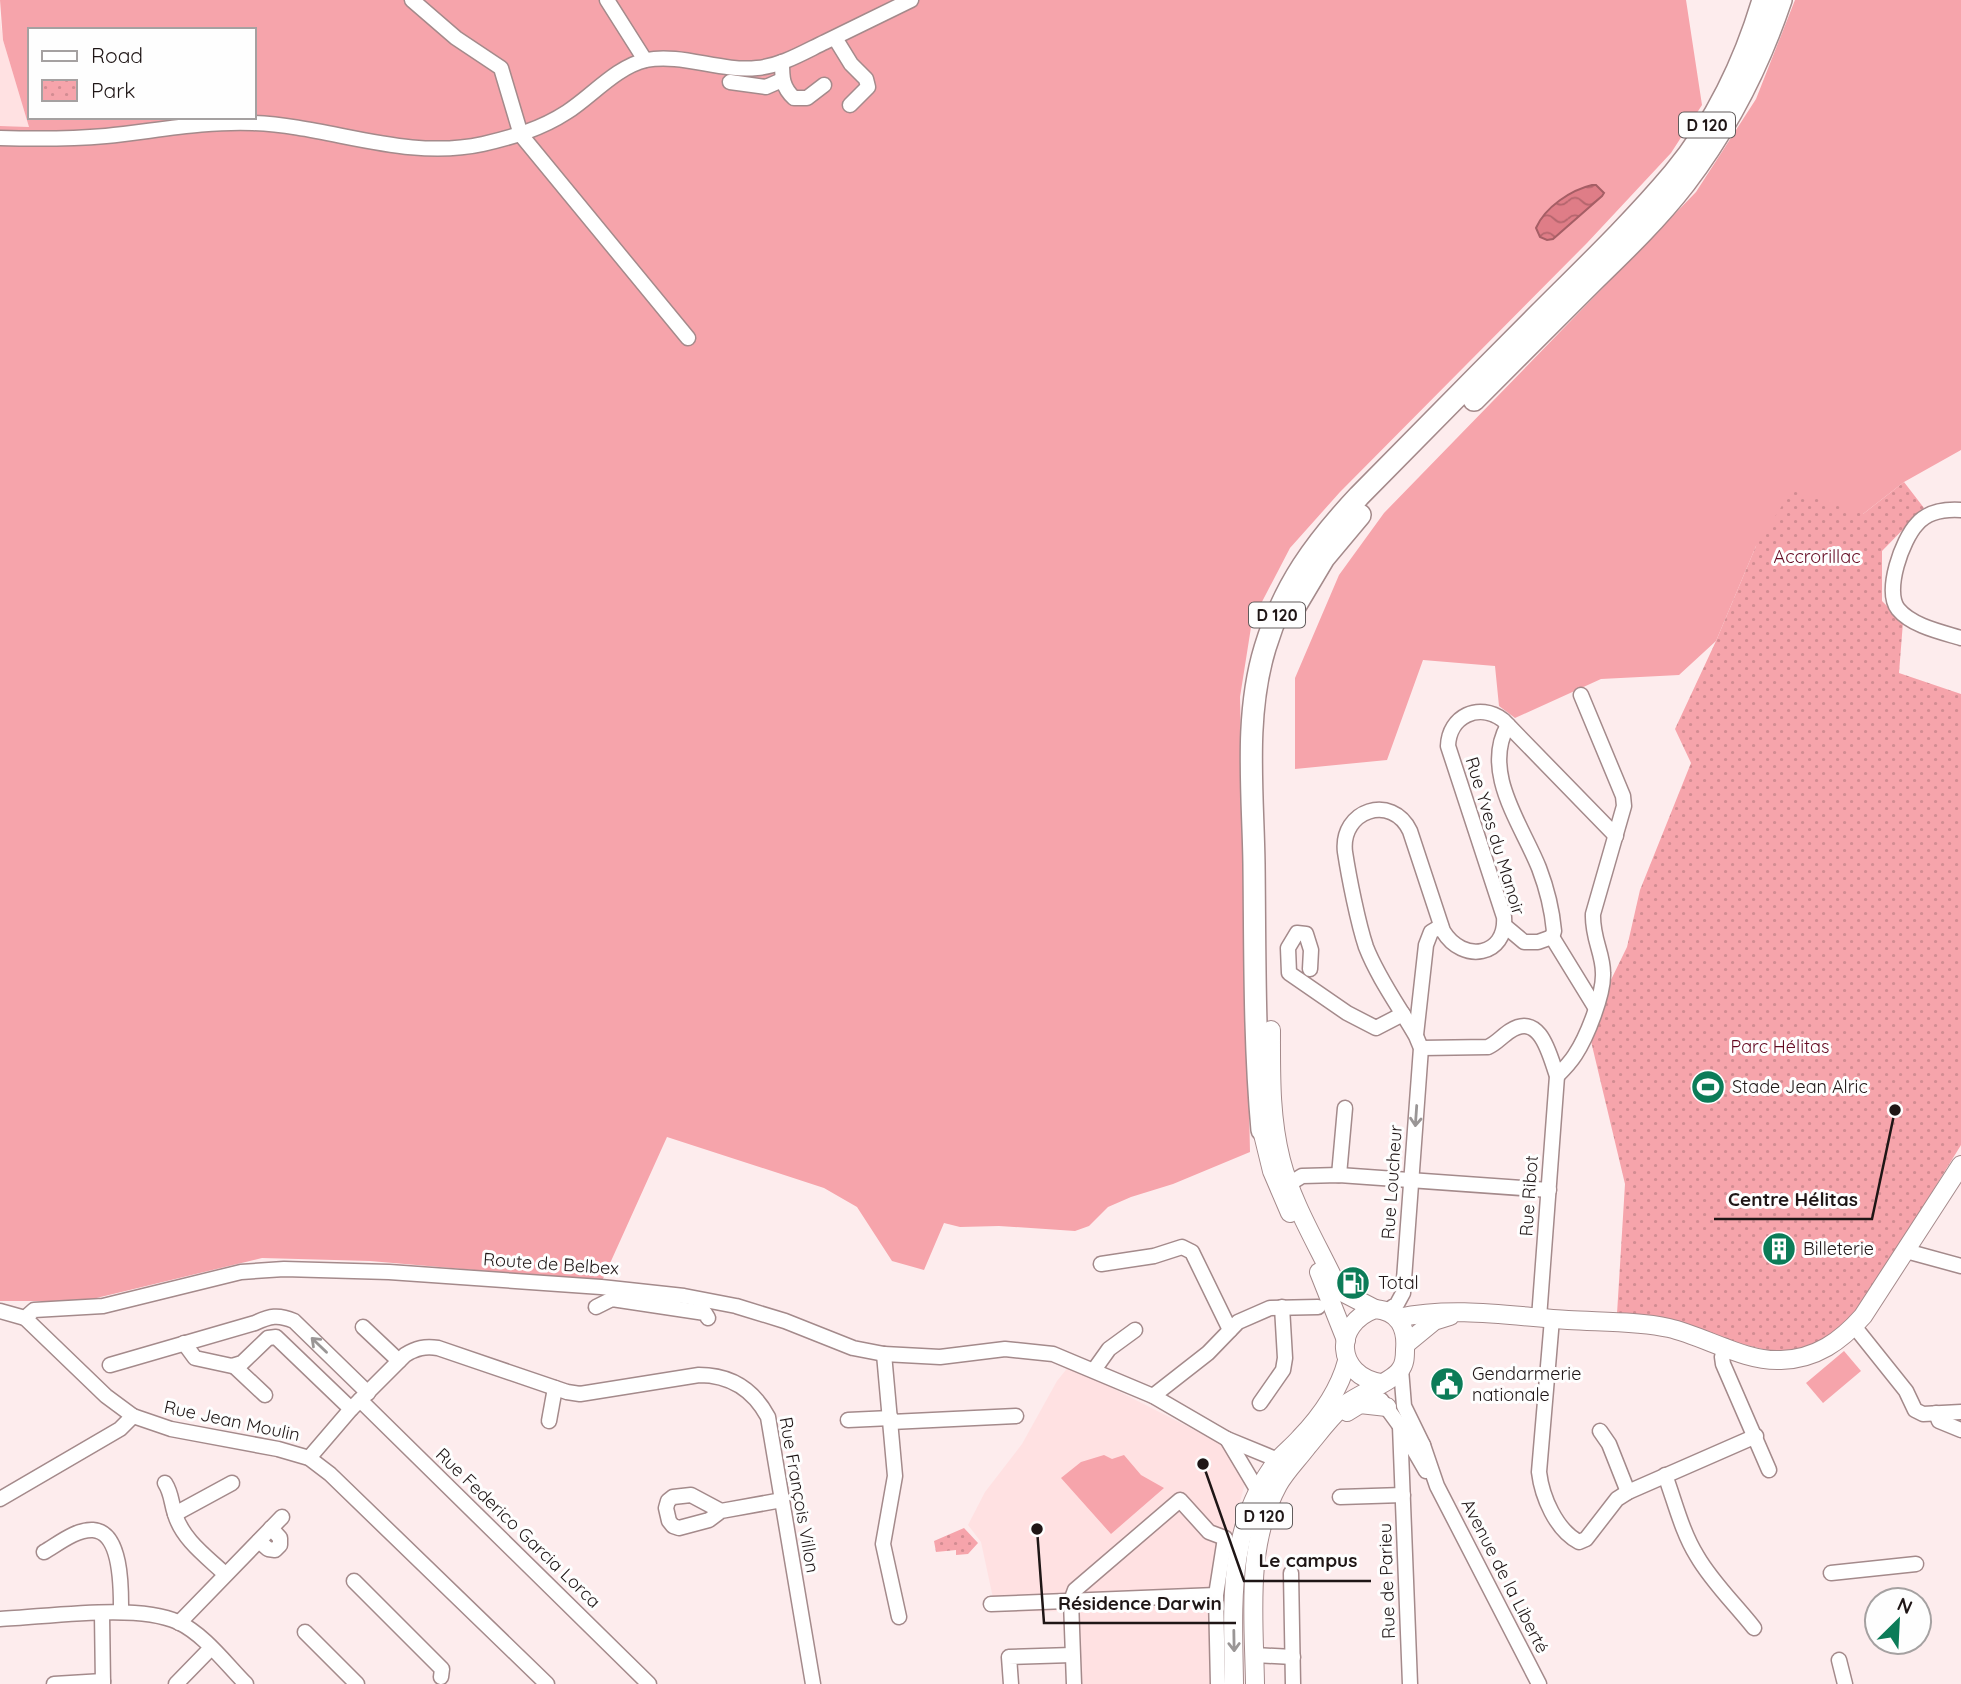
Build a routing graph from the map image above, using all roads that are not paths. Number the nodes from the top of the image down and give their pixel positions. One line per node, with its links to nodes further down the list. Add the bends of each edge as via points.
1 (412, 0): 13 (street, via 501,68)
2 (607, 0): 7 (street)
3 (911, 0): 6 (street)
4 (1763, 0): 31 (highway, D 120, via 1729,85 1675,172 1332,524 1285,594 1258,674 1252,737)
5 (1781, 0): 27 (highway, D 120, via 1742,92 1685,183 1637,237 1366,508 1324,558 1299,600 1279,650 1266,737)
6 (835, 38): 8 (street); 12 (street, via 868,87)
7 (645, 61): 8 (street, via 671,59 736,69); 13 (street, via 620,73 567,112)
8 (782, 62): 9 (street)
9 (782, 80): 10 (street, via 765,87); 11 (street, via 794,98 807,98)
10 (730, 82)
11 (824, 85)
12 (850, 105)
13 (521, 135): 14 (street, via 430,150 254,123 211,123 80,138); 15 (street)
14 (0, 138)
15 (688, 338)
16 (1961, 510): 17 (street, via 1932,513 1917,523 1907,538 1892,597 1906,617)
17 (1961, 638)
18 (1581, 695): 20 (street, via 1623,796)
19 (1508, 725): 20 (street, Rue Yves du Manoir); 22 (street, Rue Yves du Manoir, via 1496,714 1465,714 1454,724 1448,746); 23 (street, via 1500,742 1502,777 1547,891)
20 (1616, 835): 25 (street, via 1592,914 1603,972)
21 (1441, 926): 22 (street, Rue Yves du Manoir, via 1448,941 1472,953 1488,949); 26 (street, Rue Yves du Manoir, via 1407,824 1385,810 1359,816 1347,831 1345,850 1363,934); 28 (street, Rue Loucheur, via 1431,932 1426,945)
22 (1505, 926): 23 (street, via 1524,942)
23 (1552, 937): 25 (street)
24 (1310, 970): 26 (street, via 1306,934 1297,933 1288,948 1289,973 1376,1028)
25 (1595, 1007): 29 (street, via 1582,1043)
26 (1403, 1014): 28 (street, Rue Yves du Manoir)
27 (1271, 1030): 35 (main road, D 120, via 1273,1116)
28 (1419, 1042): 29 (street, via 1488,1047 1512,1030 1525,1027 1545,1040); 34 (street, Rue Loucheur, one-way to 34)
29 (1557, 1076): 36 (street, Rue Ribot)
30 (1345, 1108): 33 (street)
31 (1262, 1130): 54 (main road, D 120, via 1279,1191)
32 (1961, 1165): 37 (main road)
33 (1339, 1175): 34 (street); 35 (street, via 1302,1176)
34 (1411, 1181): 36 (street); 46 (street, Rue Loucheur, via 1403,1293)
35 (1289, 1184): 46 (main road, D 120, via 1342,1293)
36 (1549, 1190): 49 (street, Rue Ribot)
37 (1906, 1251): 39 (street); 50 (main road)
38 (1101, 1264): 53 (street, via 1188,1248)
39 (1961, 1266)
40 (683, 1303): 41 (street, via 612,1299); 47 (street, Route de Belbex, via 601,1287 284,1269 241,1272 103,1306 34,1310); 48 (street); 58 (street, Route de Belbex, via 736,1306 853,1348)
41 (596, 1307)
42 (1282, 1307): 43 (street); 53 (street, via 1255,1313); 70 (street, via 1283,1370)
43 (1318, 1307)
44 (1, 1309): 47 (street)
45 (1463, 1311): 46 (main road); 49 (main road); 56 (main road, via 1434,1321)
46 (1387, 1313): 54 (main road, via 1367,1312 1353,1323); 56 (main road, via 1405,1332)
47 (25, 1318): 74 (street, Rue Jean Moulin)
48 (708, 1318)
49 (1546, 1318): 57 (main road, via 1666,1327); 94 (street, Rue Ribot, via 1539,1472 1548,1506 1569,1537 1578,1542 1586,1539 1617,1499)
50 (1854, 1326): 57 (main road, via 1826,1348 1798,1358 1778,1361); 73 (street, via 1906,1391 1915,1410)
51 (363, 1327): 59 (street)
52 (1135, 1330): 63 (street, via 1109,1349)
53 (1230, 1330): 68 (street)
54 (1346, 1340): 60 (main road)
55 (184, 1343): 61 (street); 62 (street, via 195,1357); 69 (street, one-way to 55, via 294,1321 281,1316)
56 (1406, 1344): 64 (main road)
57 (1725, 1346): 83 (street, via 1723,1364)
58 (884, 1354): 63 (street, Route de Belbex, via 940,1357 1028,1350); 78 (street)
59 (399, 1361): 66 (street, Rue François Villon, via 414,1349 438,1348); 69 (street, Rue François Villon)
60 (1347, 1361): 65 (main road); 87 (main road, D 120, via 1336,1392)
61 (110, 1365)
62 (234, 1366): 67 (street); 69 (street, via 268,1338 276,1337)
63 (1094, 1370): 68 (street, Route de Belbex)
64 (1401, 1370): 65 (main road); 85 (street, Avenue de la Liberté, via 1404,1406)
65 (1372, 1383): 71 (street, Avenue de la Liberté); 79 (main road, D 120)
66 (555, 1388): 76 (street); 98 (street, Rue François Villon, via 595,1393 699,1375 737,1383 762,1405 768,1417)
67 (265, 1395)
68 (1153, 1396): 84 (street, Route de Belbex)
69 (360, 1401): 86 (street, Rue François Villon); 133 (street, Rue Federico Garcia Lorca)
70 (1260, 1403)
71 (1387, 1407): 79 (main road, via 1360,1404); 80 (street, Avenue de la Liberté)
72 (1961, 1412): 73 (street)
73 (1936, 1413): 81 (street, via 1939,1421)
74 (133, 1416): 86 (street, Rue Jean Moulin, via 171,1429); 97 (street, via 120,1429)
75 (1016, 1416): 78 (street)
76 (549, 1420)
77 (848, 1420): 78 (street)
78 (891, 1420): 115 (street, via 895,1476 883,1544)
79 (1326, 1425): 122 (main road, D 120, via 1279,1483 1263,1519 1254,1558)
80 (1400, 1426): 85 (street, Avenue de la Liberté); 90 (street, Rue de Parieu)
81 (1961, 1430)
82 (1600, 1431): 94 (street)
83 (1756, 1436): 88 (street); 89 (street)
84 (1227, 1439): 87 (street, Route de Belbex); 93 (street, Route de Belbex)
85 (1420, 1451): 90 (street); 140 (street, Avenue de la Liberté, via 1431,1481)
86 (309, 1458): 132 (street, Rue Jean Moulin)
87 (1278, 1460): 93 (main road, D 120)
88 (1769, 1470)
89 (1665, 1475): 94 (street); 118 (street, via 1698,1558)
90 (1403, 1476): 95 (street, Rue de Parieu)
91 (165, 1483): 101 (street)
92 (232, 1483): 101 (street)
93 (1258, 1491): 100 (main road, D 120)
94 (1628, 1492)
95 (1404, 1495): 96 (street); 139 (street, Rue de Parieu)
96 (1339, 1497)
97 (0, 1499)
98 (782, 1500): 99 (street); 134 (street, Rue François Villon)
99 (721, 1510)
100 (1250, 1511): 103 (street); 127 (main road, D 120, one-way to 127, via 1237,1553)
101 (175, 1514): 108 (street, via 187,1537)
102 (276, 1523): 108 (street)
103 (1226, 1538): 110 (street); 111 (street, via 1209,1532 1180,1500 1075,1590)
104 (44, 1552): 113 (street, via 83,1532 93,1530 105,1536 119,1566)
105 (1916, 1564): 107 (street)
106 (1291, 1573): 123 (street)
107 (1831, 1573)
108 (225, 1574): 117 (street)
109 (354, 1581): 126 (street, via 442,1669)
110 (1216, 1595): 111 (street); 127 (street)
111 (1071, 1601): 112 (street); 121 (street)
112 (990, 1604)
113 (121, 1612): 114 (street); 117 (street)
114 (102, 1614): 116 (street); 125 (street)
115 (899, 1617)
116 (0, 1619)
117 (179, 1623): 120 (street)
118 (1754, 1628)
119 (305, 1632): 131 (street)
120 (211, 1648): 129 (street); 130 (street)
121 (1072, 1655): 135 (street, via 1009,1657); 136 (street)
122 (1255, 1655): 123 (street); 137 (main road, D 120)
123 (1293, 1657): 138 (street)
124 (1839, 1660): 141 (street)
125 (103, 1682): 128 (street)
126 (441, 1682)
127 (1222, 1683)
128 (54, 1684)
129 (176, 1684)
130 (246, 1684)
131 (357, 1684)
132 (547, 1684)
133 (649, 1684)
134 (813, 1684)
135 (1011, 1684)
136 (1074, 1684)
137 (1255, 1684)
138 (1293, 1684)
139 (1410, 1684)
140 (1539, 1684)
141 (1845, 1684)

